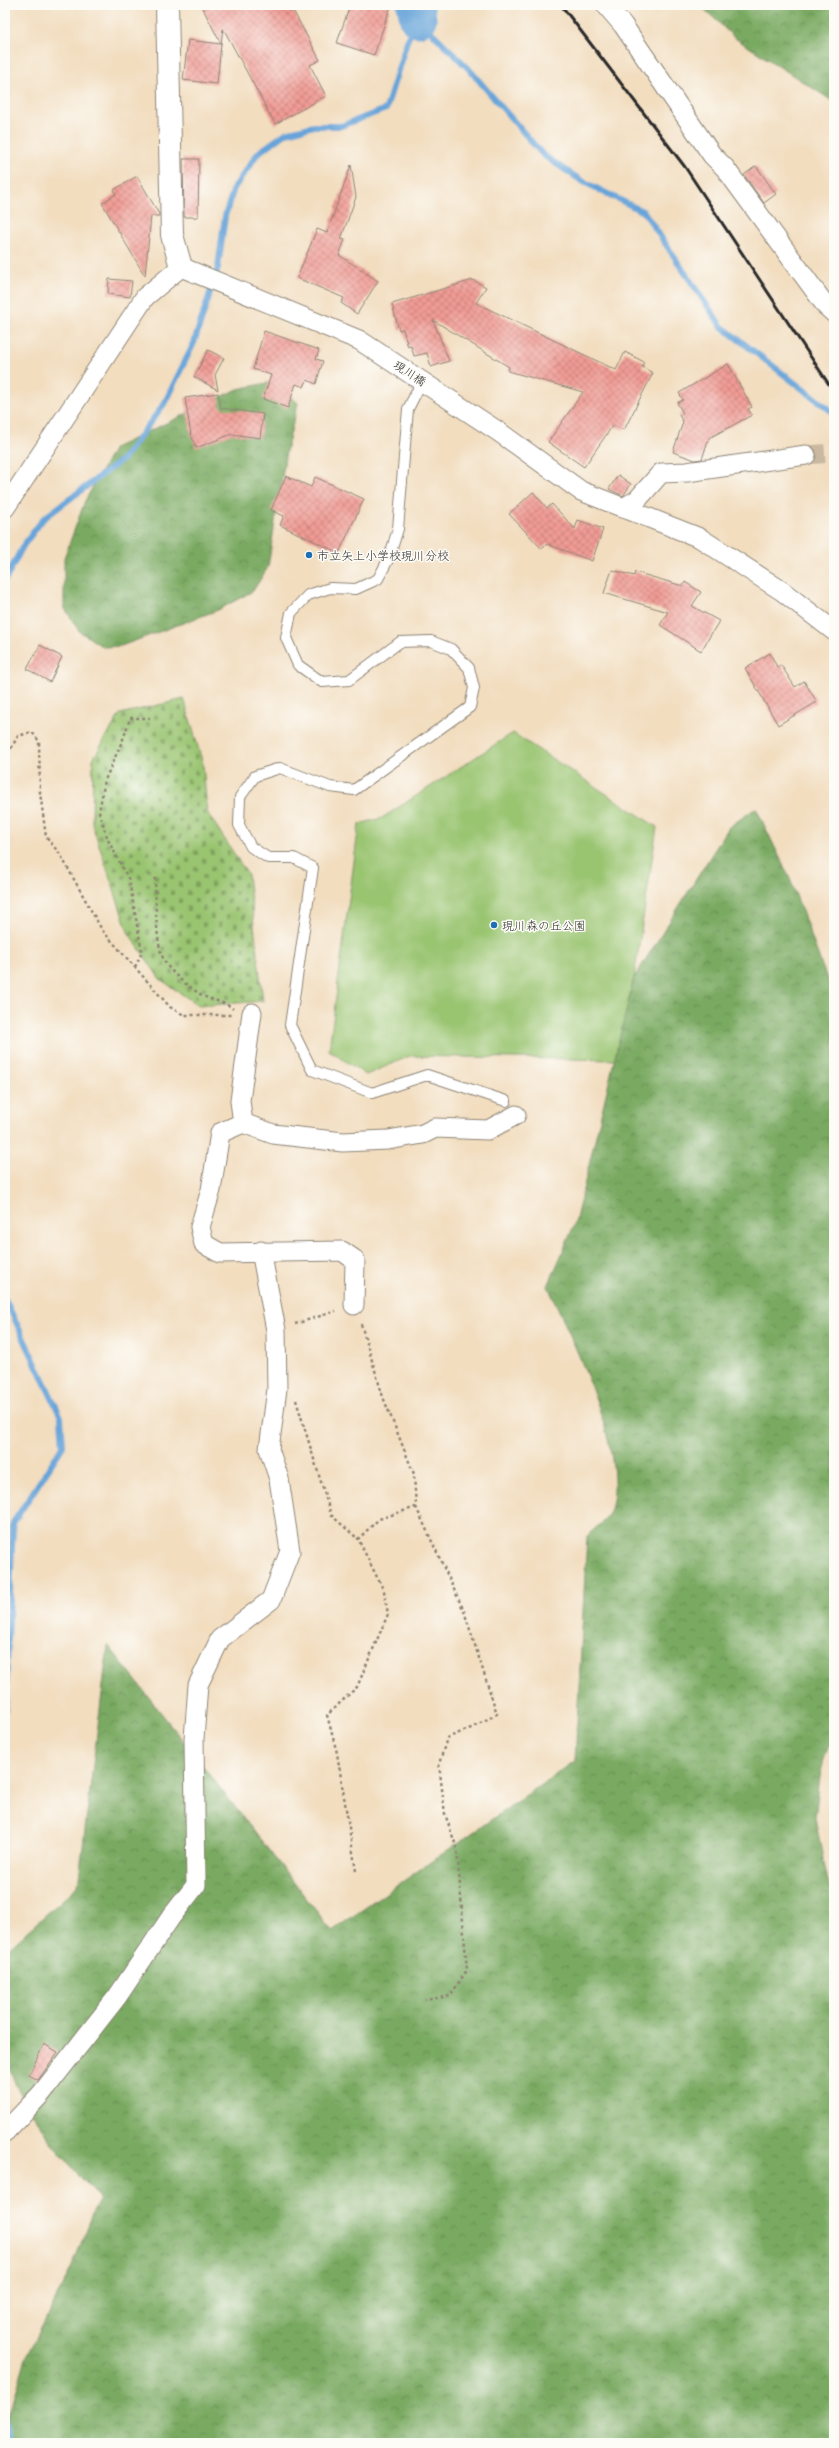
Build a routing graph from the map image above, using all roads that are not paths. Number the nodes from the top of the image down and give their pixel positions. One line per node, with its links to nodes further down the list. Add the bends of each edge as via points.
1 (167, 5): 3 (street, via 172,235)
2 (606, 5): 4 (street, via 623,25 712,155 725,168 826,306)
3 (190, 270): 5 (street, 現川橋, via 359,340); 7 (street, via 144,297)
4 (834, 313)
5 (422, 381): 8 (street, 現川橋, via 581,491); 11 (lane, via 408,409 398,529 389,558 378,579 356,589 330,588 308,595 291,613 286,638 298,665 322,682 349,680 400,642 431,641 451,649 470,668 474,688 470,707 354,790 330,787 280,768 254,776 240,797 239,825 250,847 268,858 294,858 313,868 290,1025 312,1070 372,1093 427,1075)
6 (806, 454): 8 (street, via 687,472 661,473 637,500)
7 (5, 508)
8 (623, 508): 9 (street, 現川橋, via 700,538 782,590)
9 (834, 631)
10 (252, 1013): 12 (street, via 240,1101)
11 (511, 1108): 12 (street, via 488,1130 435,1128 423,1134 388,1140 344,1142 273,1134)
12 (243, 1123): 13 (street, via 220,1133 211,1190 200,1227 204,1244 220,1253)
13 (261, 1251): 14 (street, via 342,1251 355,1260); 15 (street, via 276,1330 277,1389 269,1449 279,1478 290,1551 271,1600 220,1639 198,1685 194,1739 196,1885 112,2003 41,2094)
14 (354, 1305)
15 (5, 2132)

